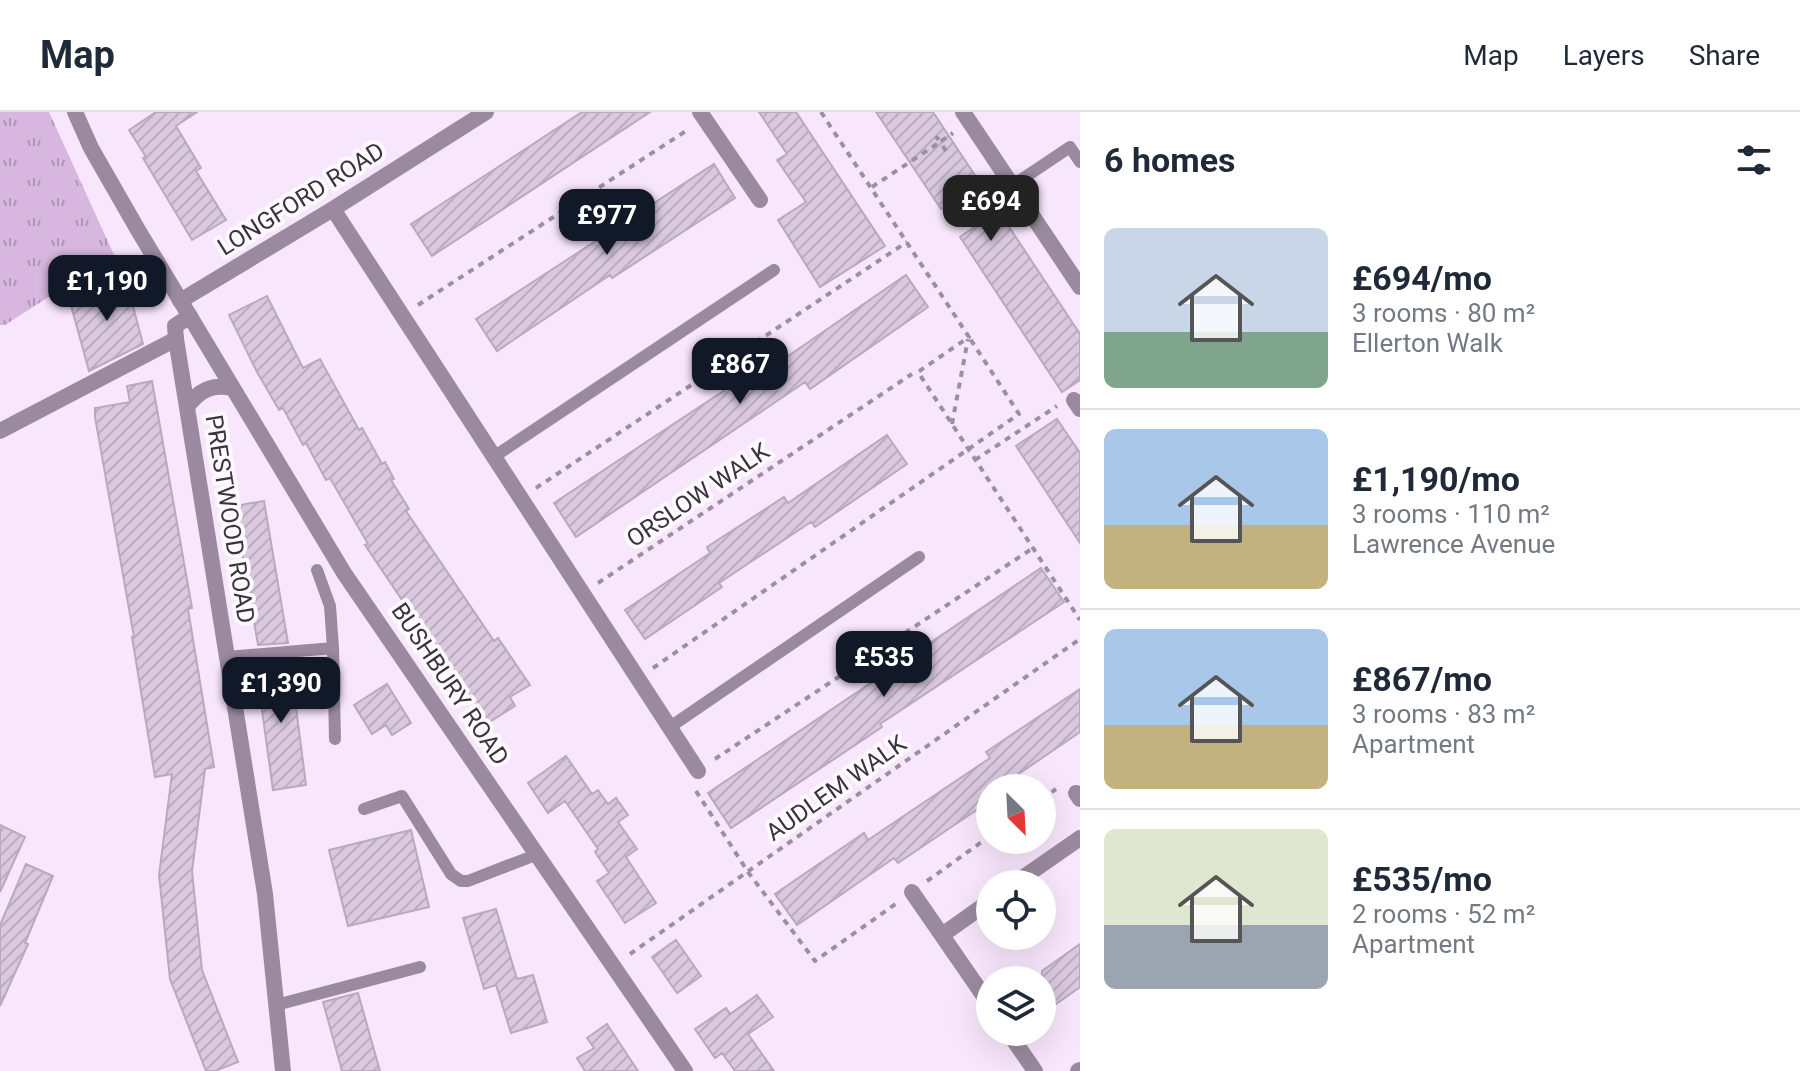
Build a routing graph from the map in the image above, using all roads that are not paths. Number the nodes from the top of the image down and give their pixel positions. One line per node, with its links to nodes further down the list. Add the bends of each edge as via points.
1 (75, 112): 11 (street, BUSHBURY ROAD)
2 (486, 112): 8 (street, LONGFORD ROAD)
3 (963, 112): 6 (street)
4 (702, 115): 7 (street)
5 (1080, 162): 6 (lane, via 1070,147)
6 (1012, 186): 10 (street)
7 (760, 200)
8 (333, 209): 11 (street, LONGFORD ROAD); 17 (street)
9 (774, 270): 17 (lane)
10 (1080, 287)
11 (180, 301): 12 (street, BUSHBURY ROAD)
12 (190, 316): 13 (street, via 175,326); 14 (street, BUSHBURY ROAD)
13 (176, 339): 15 (street, PRESTWOOD ROAD); 16 (street)
14 (232, 388): 15 (street, via 210,387); 27 (street, BUSHBURY ROAD, via 344,573)
15 (187, 407): 21 (street, PRESTWOOD ROAD)
16 (0, 431)
17 (495, 456): 22 (street)
18 (919, 557): 22 (lane)
19 (317, 570): 20 (lane, via 330,606)
20 (333, 648): 21 (lane); 23 (lane)
21 (227, 657): 34 (street, PRESTWOOD ROAD, via 265,894)
22 (670, 727): 24 (street)
23 (335, 739)
24 (698, 771)
25 (364, 809): 27 (lane, via 402,796 451,874 461,881)
26 (1080, 838): 28 (street)
27 (538, 854): 37 (street, BUSHBURY ROAD)
28 (1034, 870)
29 (912, 892): 31 (street)
30 (976, 911): 31 (street)
31 (942, 935): 33 (street)
32 (420, 967): 34 (lane)
33 (976, 985)
34 (276, 1005): 36 (street, PRESTWOOD ROAD)
35 (1018, 1046): 38 (street)
36 (283, 1071)
37 (685, 1071)
38 (1035, 1071)

